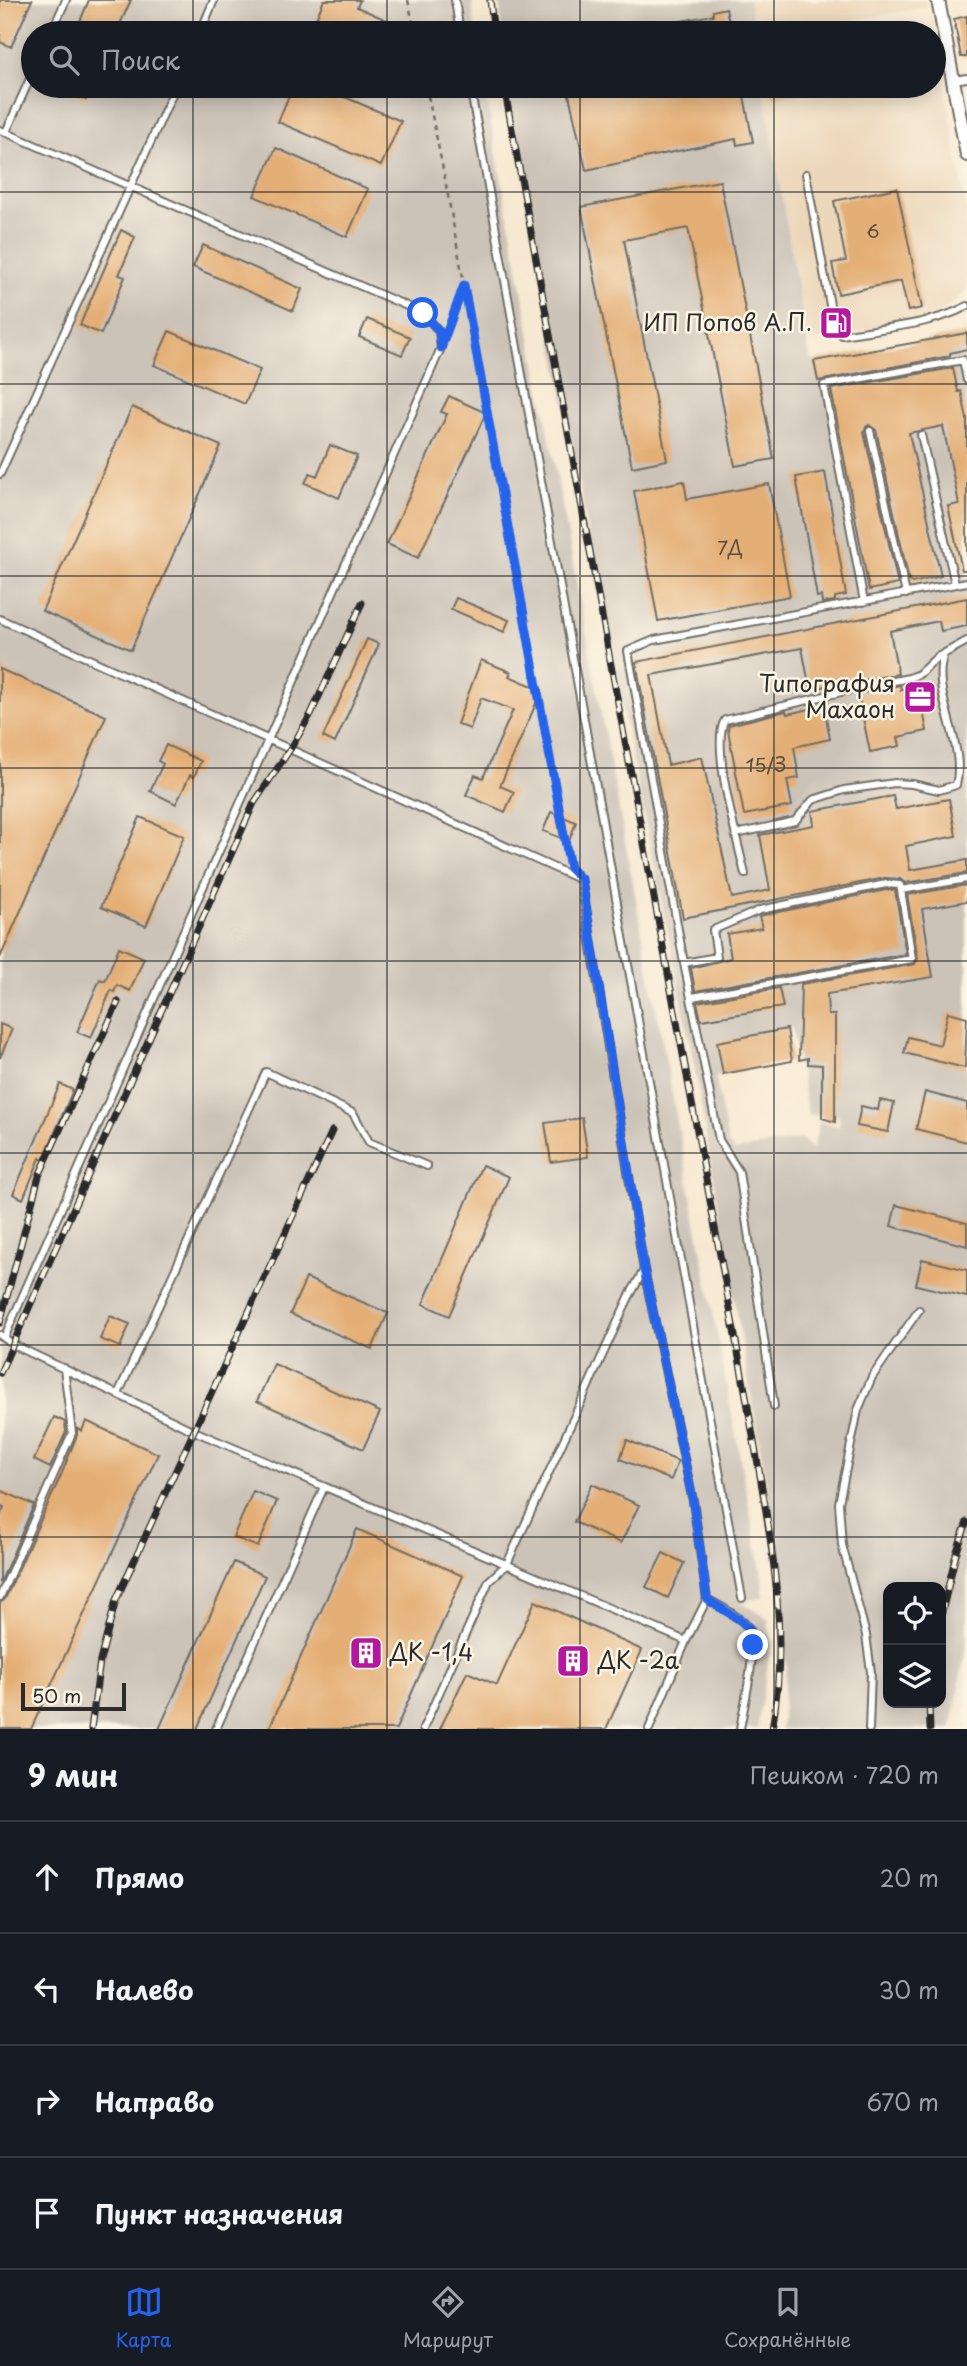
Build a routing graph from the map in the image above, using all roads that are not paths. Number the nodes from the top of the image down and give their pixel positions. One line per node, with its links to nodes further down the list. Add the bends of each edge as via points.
1 (66, 0): 5 (lane)
2 (214, 0): 6 (lane)
3 (455, 0): 7 (lane)
4 (938, 0): 8 (street)
5 (56, 21)
6 (205, 21)
7 (458, 21)
8 (942, 21)
9 (946, 43): 11 (street)
10 (967, 78): 11 (lane)
11 (953, 80): 16 (street)
12 (21, 96): 15 (lane)
13 (171, 98): 18 (lane)
14 (472, 98): 50 (lane)
15 (3, 131): 18 (lane)
16 (967, 155)
17 (806, 174): 20 (lane)
18 (131, 187): 25 (lane); 33 (lane, via 423,313 439,331 441,348)
19 (967, 308): 21 (lane, via 842,335)
20 (832, 316)
21 (839, 330)
22 (967, 380): 29 (lane, via 963,360 824,384)
23 (870, 430): 28 (lane)
24 (921, 435): 27 (lane)
25 (0, 474)
26 (967, 582): 27 (lane)
27 (955, 584): 28 (lane)
28 (906, 594): 29 (lane)
29 (864, 602): 38 (lane, via 654,640 628,651)
30 (0, 619): 33 (lane)
31 (967, 641): 32 (lane)
32 (944, 652): 34 (lane, via 909,678 726,720 719,739); 34 (lane, via 942,685 961,772 956,785 939,790 895,783 844,790 813,800 795,821)
33 (269, 739): 41 (lane, via 582,880); 43 (lane)
34 (736, 834): 35 (lane)
35 (745, 874)
36 (967, 879): 37 (lane)
37 (901, 890): 38 (lane, via 900,885 886,884 752,913 713,930 717,957); 39 (lane, via 912,959)
38 (684, 963): 39 (lane)
39 (692, 997): 46 (lane, via 719,1140 739,1172)
40 (427, 1166): 45 (lane, via 369,1142 353,1113 265,1072)
41 (644, 1269): 48 (lane); 51 (lane, via 693,1501)
42 (919, 1310): 57 (lane, via 872,1377 858,1410 839,1503 842,1545 866,1634 871,1672)
43 (2, 1335): 44 (lane)
44 (64, 1368): 45 (lane); 49 (lane, via 72,1433)
45 (118, 1394): 47 (lane)
46 (774, 1406)
47 (324, 1487): 48 (lane); 53 (lane)
48 (507, 1564): 52 (lane); 54 (lane, via 489,1581)
49 (0, 1597)
50 (742, 1598)
51 (707, 1599): 52 (lane); 56 (lane, via 750,1629 753,1645)
52 (686, 1641): 55 (lane)
53 (216, 1729)
54 (423, 1729)
55 (649, 1729)
56 (740, 1729)
57 (869, 1729)

